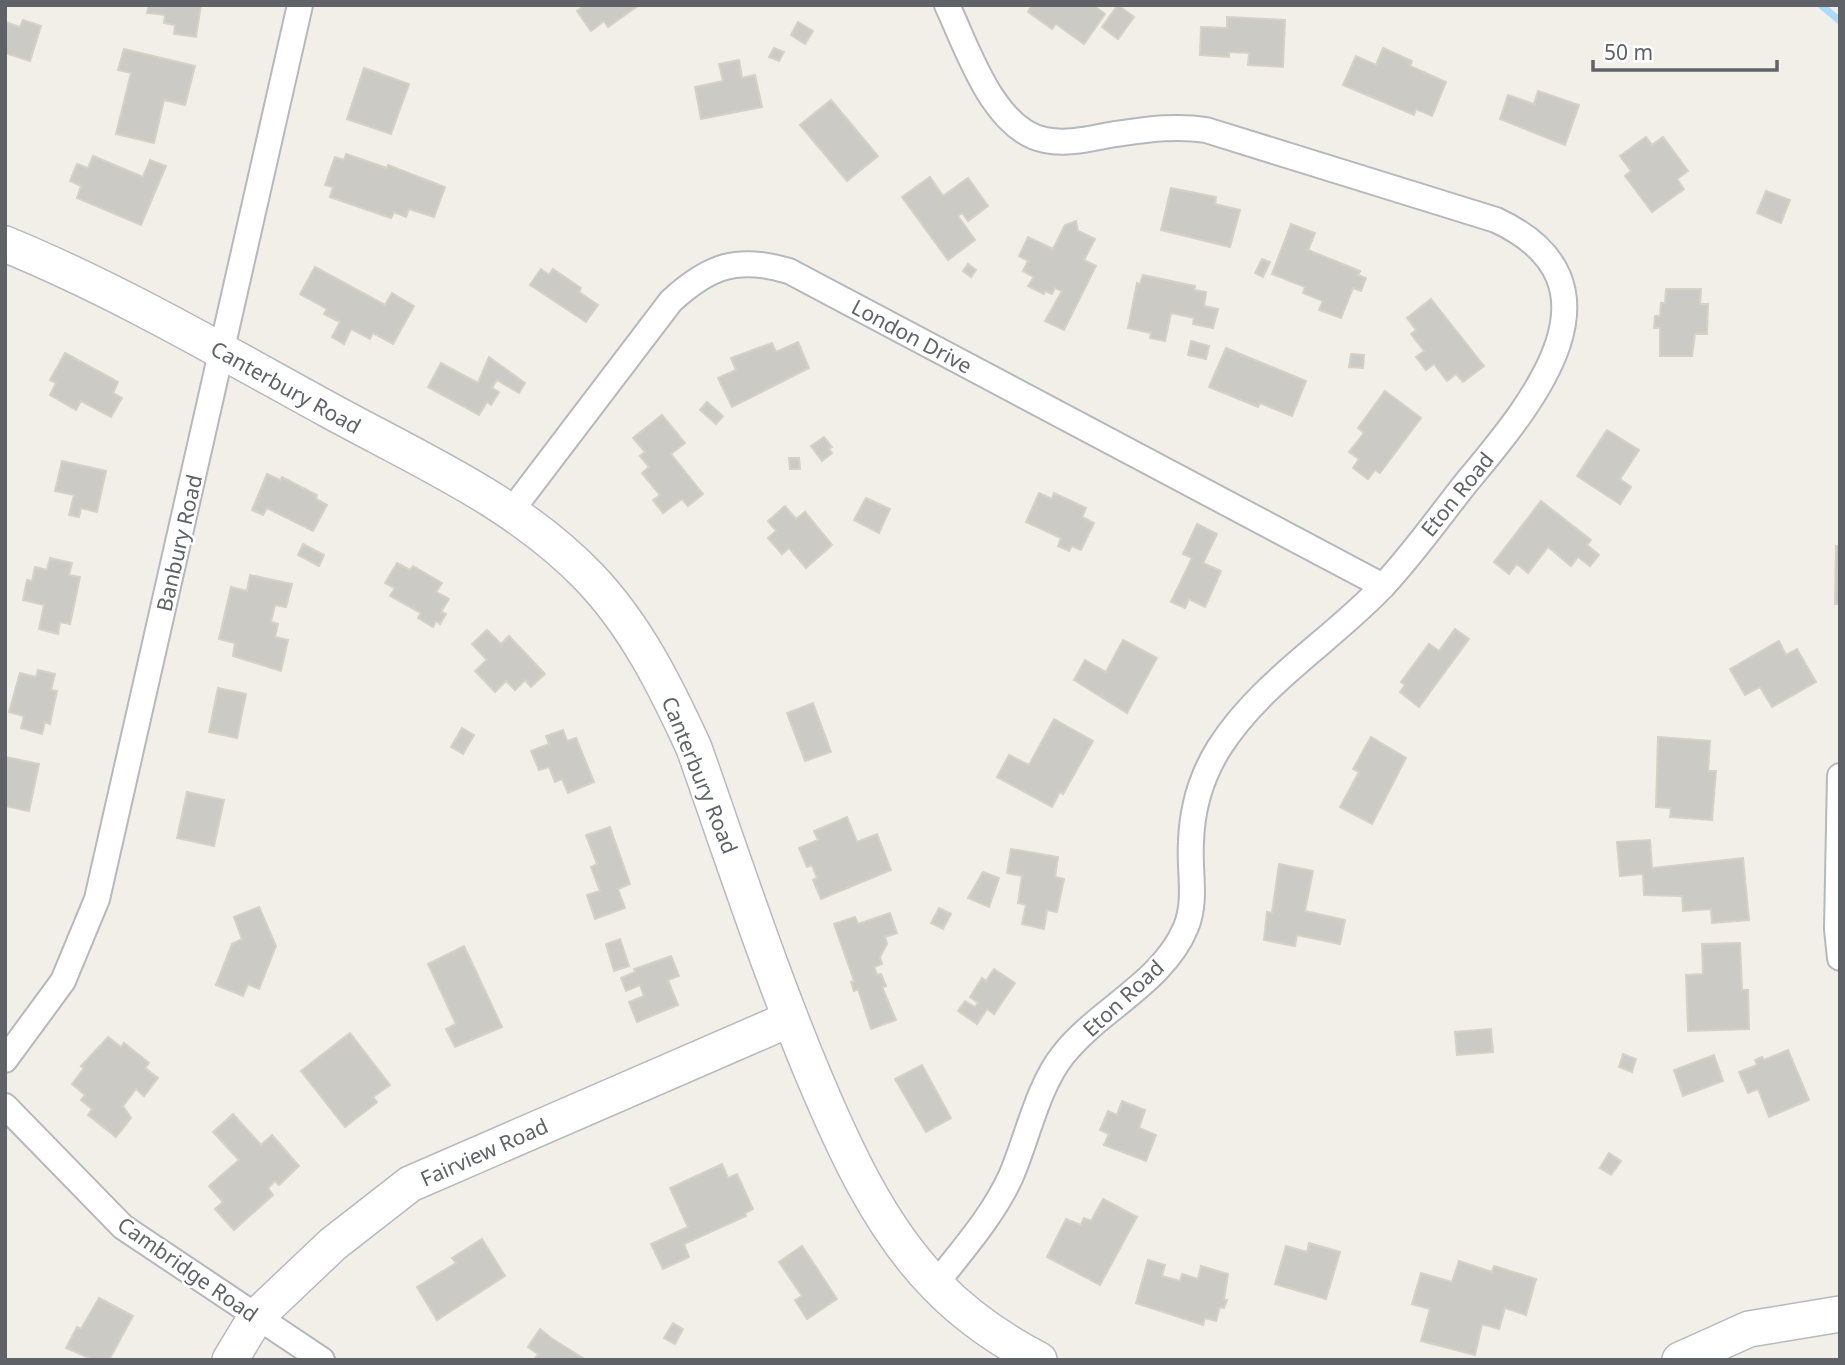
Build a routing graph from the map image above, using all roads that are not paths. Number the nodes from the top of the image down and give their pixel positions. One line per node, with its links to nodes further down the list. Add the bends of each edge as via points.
1 (300, 5): 4 (street, Banbury Road)
2 (947, 5): 6 (street, Eton Road, via 990,96 1006,116 1042,140 1060,142 1162,128 1206,130 1496,219 1519,230 1551,262 1560,285 1563,333 1545,380)
3 (5, 244): 4 (street, Canterbury Road, via 132,301)
4 (223, 352): 5 (street, Canterbury Road); 10 (street, Banbury Road, via 97,899 63,981)
5 (512, 510): 6 (street, London Drive, via 671,300 725,265 744,262 789,271); 9 (street, Canterbury Road, via 615,606 656,671 694,748)
6 (1383, 586): 12 (street, Eton Road, via 1275,682 1220,747 1203,776 1195,805 1191,908 1185,928 1151,975 1063,1054 1050,1075 1009,1180)
7 (1840, 776): 8 (street)
8 (1840, 958)
9 (790, 1018): 12 (street, Canterbury Road, via 851,1159 883,1214); 14 (street, Fairview Road, via 410,1184 333,1244)
10 (5, 1060)
11 (5, 1106): 14 (street, Cambridge Road, via 123,1227)
12 (936, 1284): 17 (street, Canterbury Road, via 1002,1340)
13 (1840, 1314): 18 (street, via 1749,1329)
14 (256, 1317): 15 (street, Fairview Road); 16 (street, Cambridge Road)
15 (230, 1360)
16 (322, 1360)
17 (1039, 1360)
18 (1680, 1360)

